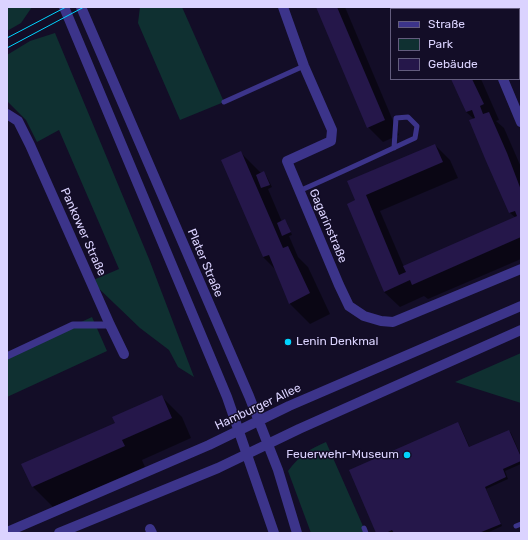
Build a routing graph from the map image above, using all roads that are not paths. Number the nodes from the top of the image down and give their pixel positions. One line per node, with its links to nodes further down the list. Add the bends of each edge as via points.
1 (64, 7): 18 (street, via 228,397)
2 (81, 7): 17 (street, Plater Straße)
3 (283, 7): 4 (street, Gagarinstraße)
4 (304, 66): 6 (lane); 10 (street, Gagarinstraße, via 332,130 331,141 288,161)
5 (503, 80): 8 (street)
6 (224, 102)
7 (7, 114): 13 (street, Pankower Straße, via 18,121)
8 (521, 122)
9 (394, 148): 9 (lane, via 415,138 416,126 408,117 396,118); 10 (lane)
10 (299, 191): 11 (street, Gagarinstraße, via 349,306 364,316 393,322)
11 (521, 269)
12 (521, 306): 17 (street, Hamburger Allee)
13 (110, 325): 15 (street, Pankower Straße); 16 (street, via 73,325)
14 (521, 330): 19 (street)
15 (124, 354)
16 (7, 356)
17 (258, 421): 18 (street, Hamburger Allee); 19 (street, Plater Straße)
18 (239, 431): 20 (street); 21 (street, Hamburger Allee)
19 (268, 444): 20 (street); 24 (street, Plater Straße)
20 (247, 454): 22 (street); 23 (street)
21 (7, 532)
22 (59, 533)
23 (274, 533)
24 (297, 533)

